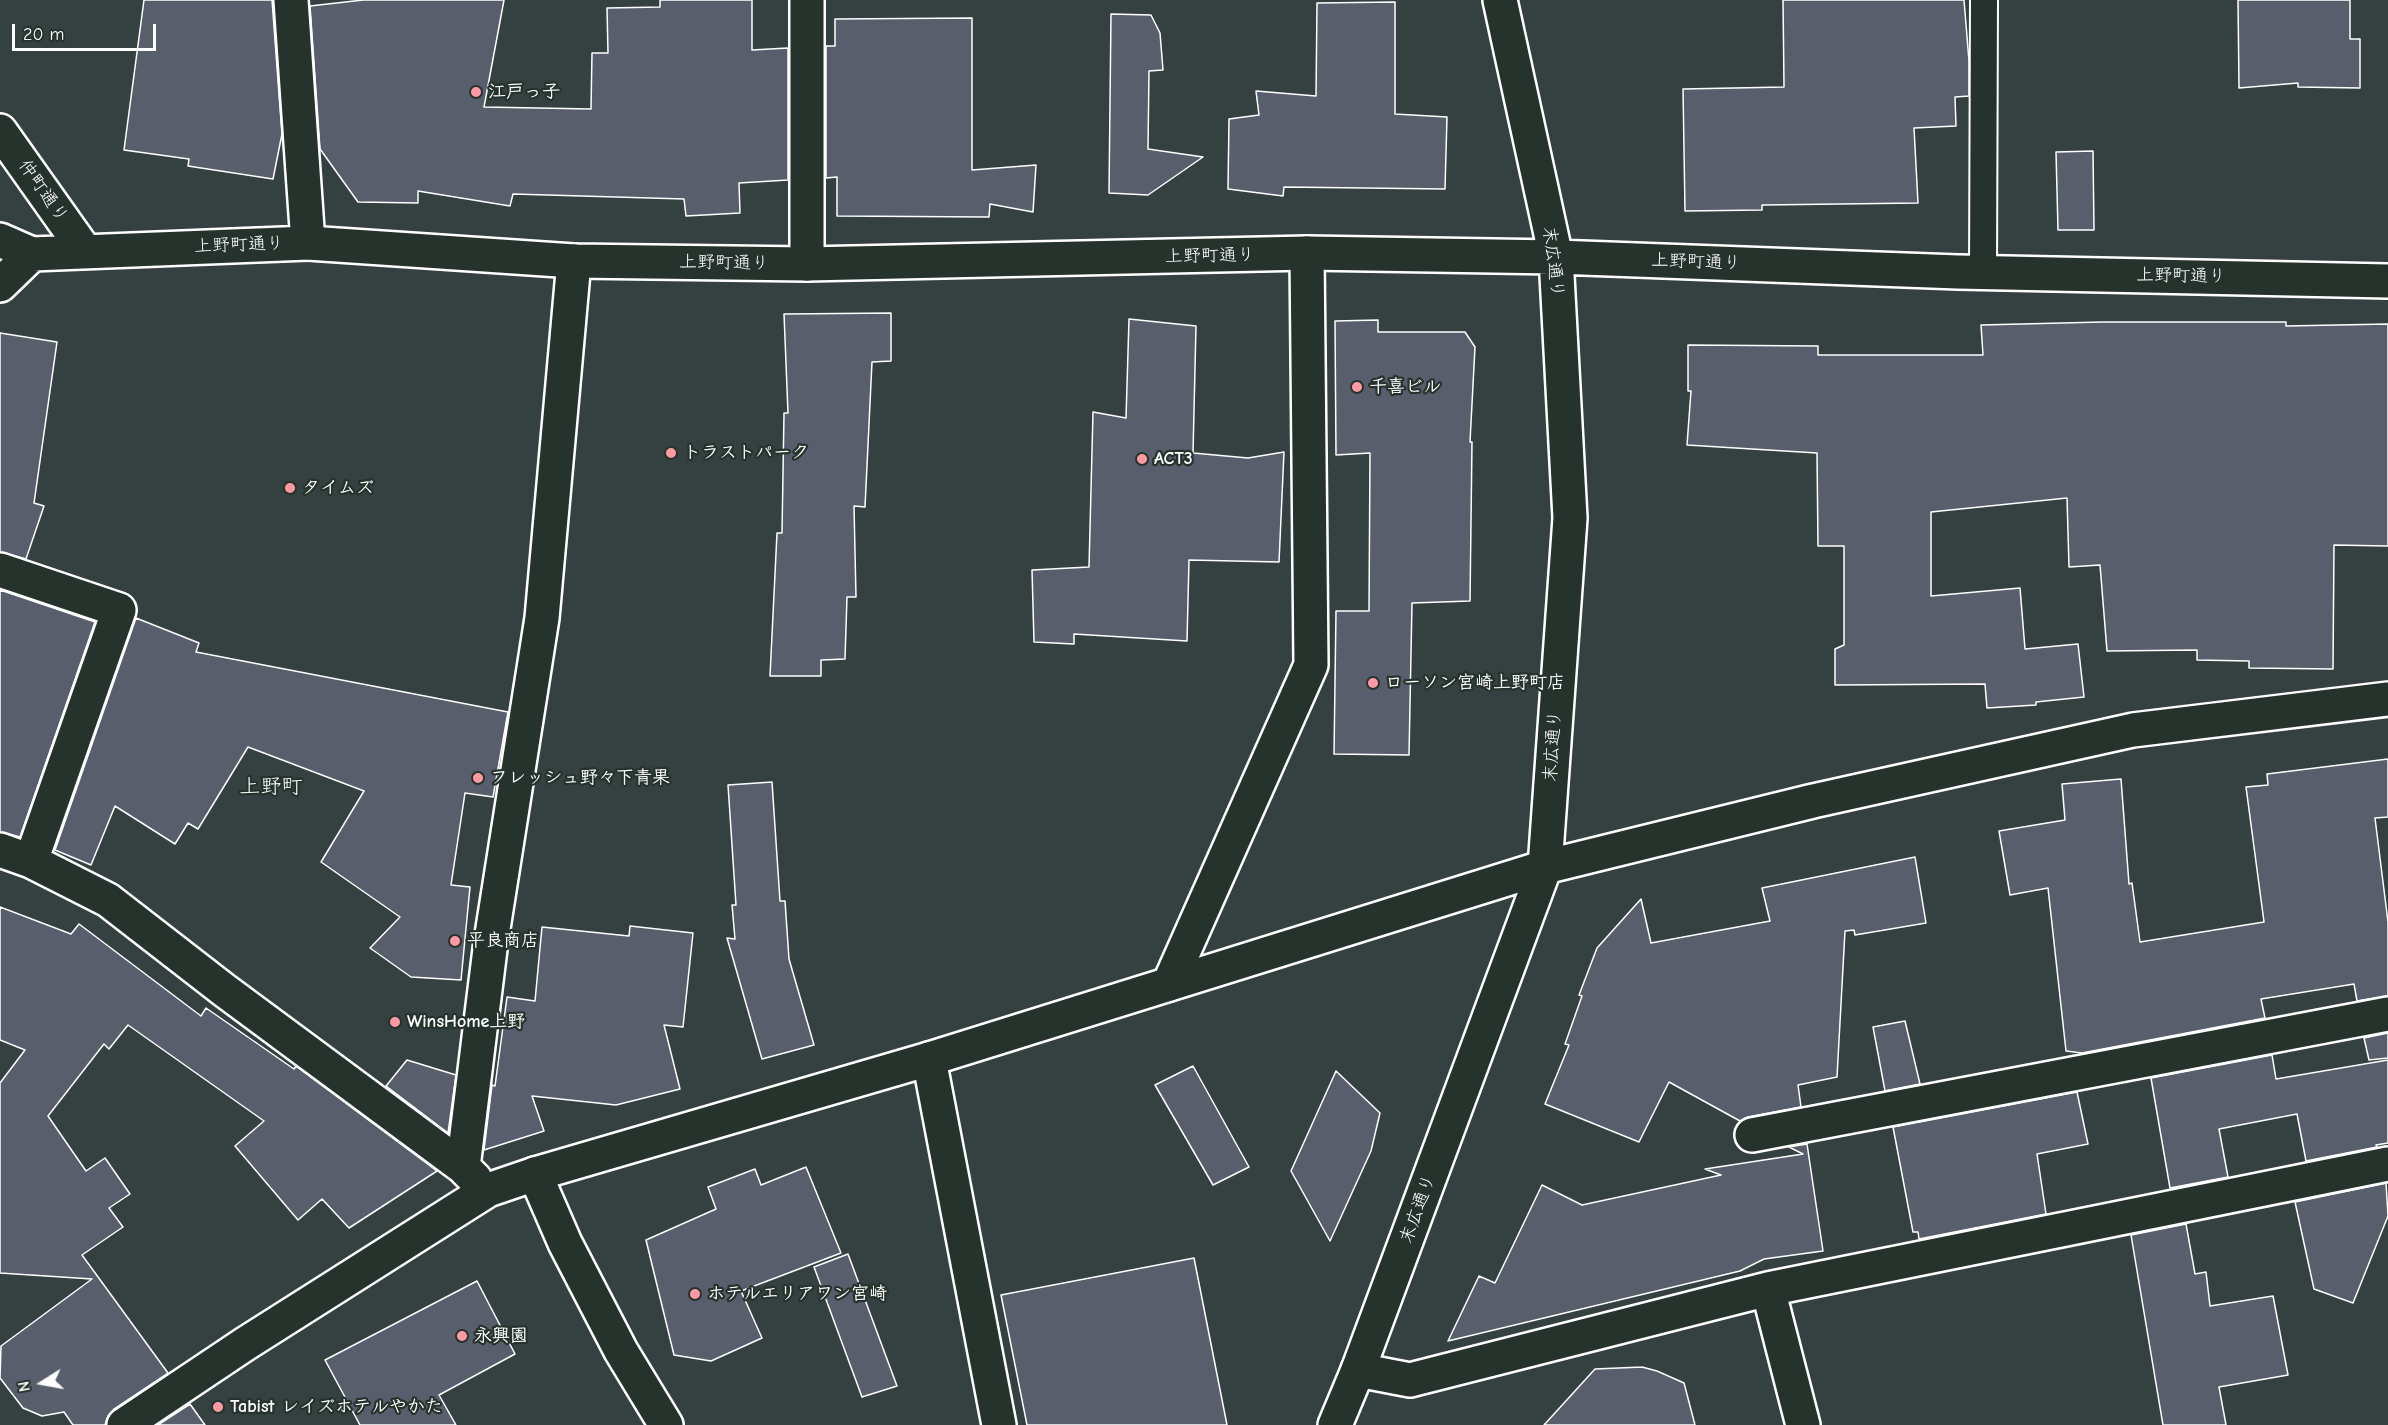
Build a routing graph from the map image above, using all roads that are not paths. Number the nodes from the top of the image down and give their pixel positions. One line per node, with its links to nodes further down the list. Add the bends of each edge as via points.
1 (291, 0): 7 (street)
2 (807, 0): 13 (street)
3 (1500, 0): 11 (street, 末広通り)
4 (1984, 0): 14 (lane)
5 (0, 131): 8 (street, 仲町通り)
6 (0, 240): 9 (street, 上野町通り)
7 (308, 243): 8 (street, 上野町通り); 12 (street, 上野町通り)
8 (85, 251): 9 (street, 上野町通り)
9 (32, 254): 16 (street)
10 (1307, 254): 11 (street, 上野町通り); 13 (street, 上野町通り); 22 (street, via 1311,665)
11 (1556, 256): 14 (street, 上野町通り); 21 (street, 末広通り, via 1570,518)
12 (574, 261): 13 (street, 上野町通り); 27 (street, via 543,618 490,941)
13 (807, 264)
14 (1983, 272): 15 (street, 上野町通り)
15 (2388, 281)
16 (0, 285)
17 (0, 570): 20 (street, via 119,610)
18 (2388, 699): 21 (street, via 2133,730 1813,801)
19 (0, 850): 20 (street)
20 (31, 861): 27 (street, via 108,900)
21 (1545, 867): 22 (street); 31 (street, 末広通り)
22 (1169, 984): 24 (street)
23 (2388, 1014): 25 (street)
24 (929, 1059): 28 (street); 34 (street)
25 (1752, 1135)
26 (2388, 1164): 30 (street)
27 (463, 1167): 29 (street)
28 (535, 1174): 29 (street); 33 (street, via 565,1243 616,1341)
29 (488, 1190): 32 (street)
30 (1768, 1289): 31 (street, via 1410,1380); 36 (street)
31 (1358, 1370): 35 (street, 末広通り)
32 (124, 1425)
33 (666, 1425)
34 (999, 1425)
35 (1335, 1425)
36 (1803, 1425)

